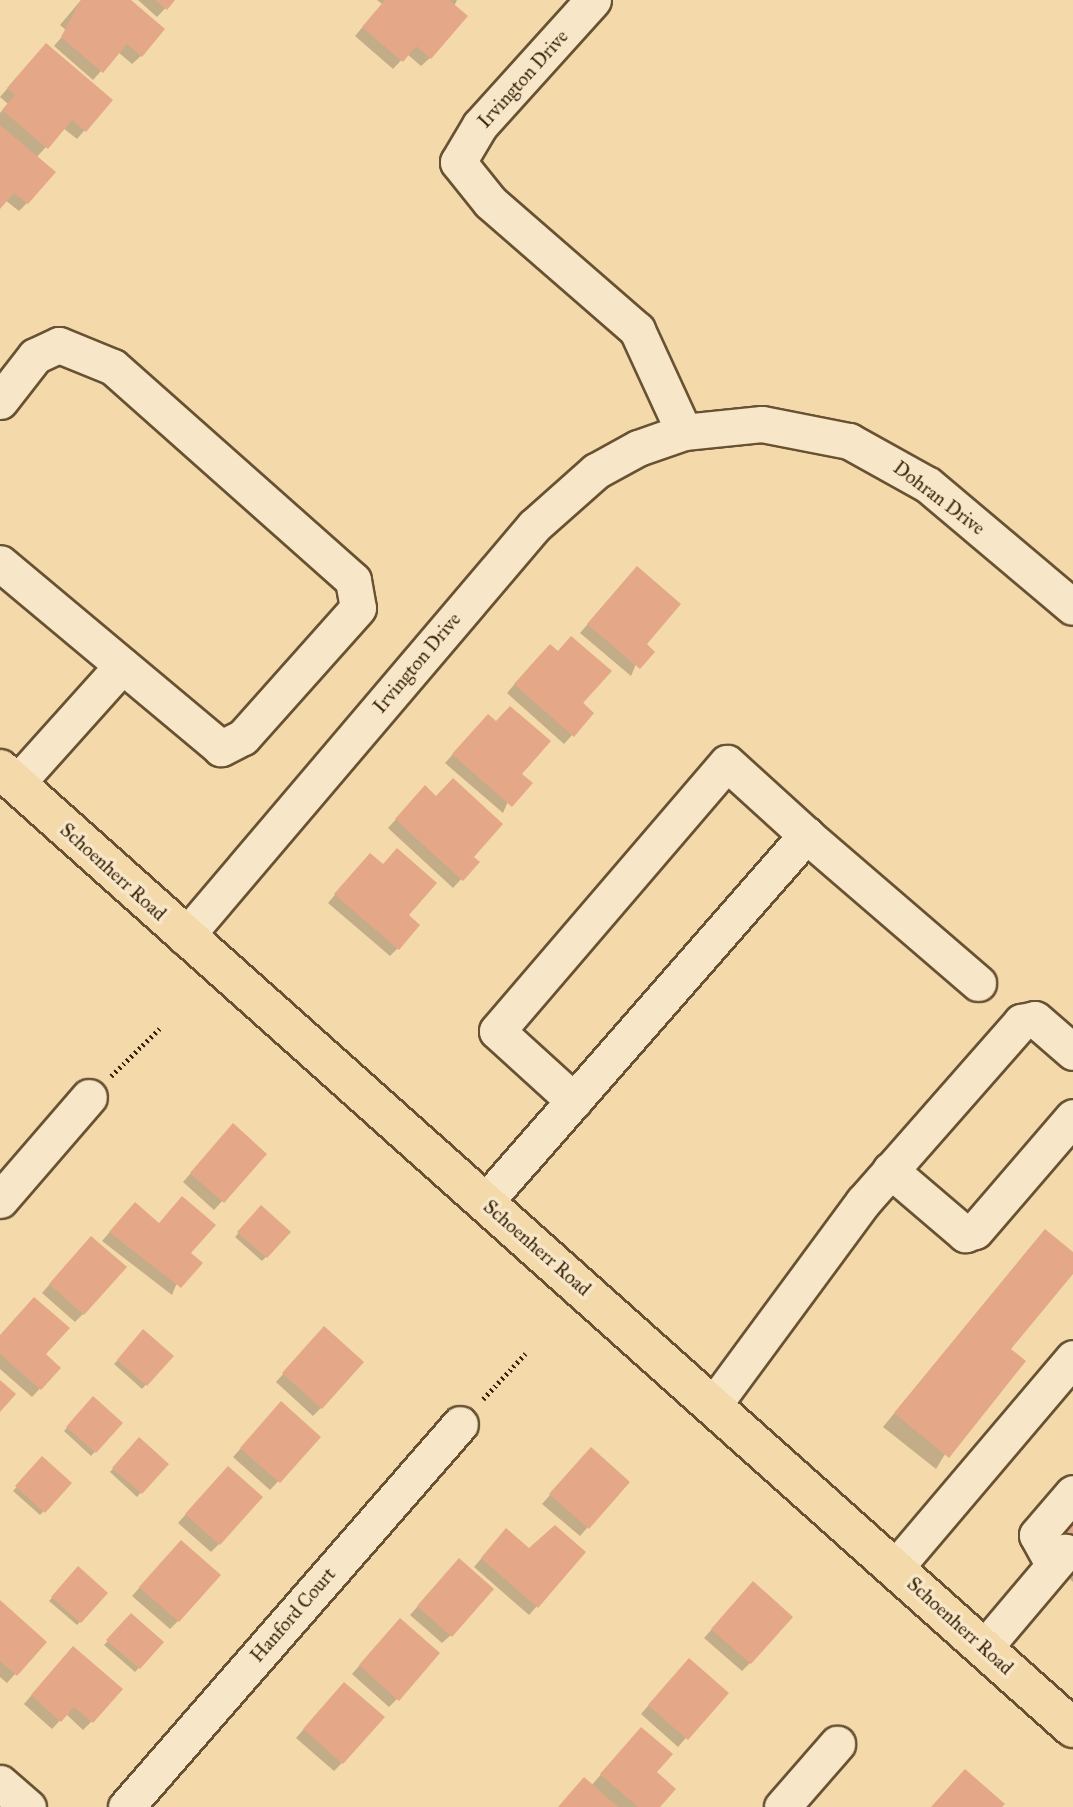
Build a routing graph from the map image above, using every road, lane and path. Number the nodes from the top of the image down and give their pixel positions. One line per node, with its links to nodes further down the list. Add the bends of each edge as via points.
1 (593, 0): 3 (street, Irvington Drive, via 480,125 458,162 490,202 637,330)
2 (0, 401): 6 (street, via 35,356 60,345 82,350 113,367 353,580 358,608 243,737 221,748)
3 (684, 432): 5 (street, Dohran Drive, via 788,426 879,454 929,485); 9 (street, Irvington Drive, via 596,471 534,526)
4 (0, 563): 6 (street)
5 (1073, 607)
6 (122, 666): 7 (street)
7 (8, 777): 9 (main road, Schoenherr Road)
8 (806, 835): 10 (street); 14 (street); 14 (street, via 727,763 497,1031)
9 (184, 937): 18 (main road, Schoenherr Road)
10 (978, 983)
11 (161, 1027): 13 (path)
12 (1073, 1052): 16 (street, via 1035,1019 1021,1022)
13 (89, 1097): 17 (street)
14 (574, 1101): 18 (street)
15 (1073, 1117): 16 (street, via 975,1231 965,1234)
16 (890, 1170): 21 (street)
17 (0, 1200)
18 (485, 1202): 21 (main road, Schoenherr Road)
19 (525, 1354): 22 (path)
20 (1073, 1358): 24 (street)
21 (714, 1404): 24 (main road, Schoenherr Road)
22 (460, 1424): 30 (street, Hanford Court)
23 (1073, 1493): 25 (street, via 1037,1535 1059,1558)
24 (895, 1568): 25 (main road, Schoenherr Road)
25 (984, 1647): 26 (main road, Schoenherr Road)
26 (1073, 1728)
27 (837, 1744): 31 (street)
28 (0, 1783): 29 (street)
29 (28, 1807)
30 (126, 1807)
31 (782, 1807)

